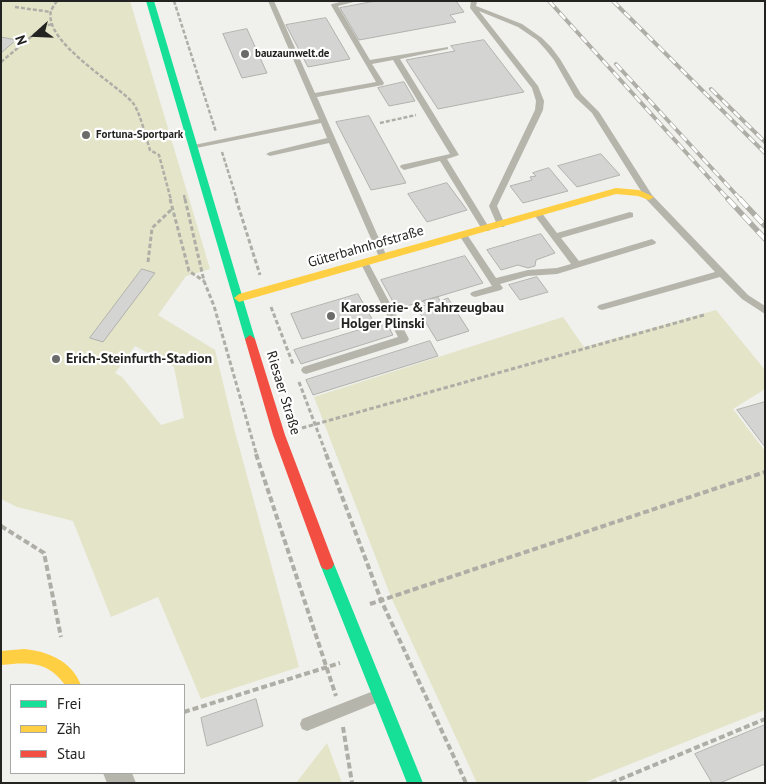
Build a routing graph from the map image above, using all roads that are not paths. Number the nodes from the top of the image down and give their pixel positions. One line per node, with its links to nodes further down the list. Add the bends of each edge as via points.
1 (150, 1): 11 (main road, Riesaer Straße)
2 (271, 1): 8 (lane)
3 (355, 1): 7 (lane, via 334,5)
4 (471, 3): 15 (lane, via 515,21 542,40 557,58 585,106 595,112); 18 (lane, via 535,88 540,101 539,110 493,206)
5 (446, 48): 6 (lane)
6 (394, 57): 7 (lane); 13 (lane, via 454,155)
7 (367, 63): 8 (lane, via 380,83)
8 (312, 96): 9 (lane)
9 (323, 120): 10 (lane); 11 (lane)
10 (331, 140): 12 (lane); 23 (lane)
11 (194, 147): 29 (main road, Riesaer Straße)
12 (270, 154)
13 (442, 158): 14 (lane); 19 (lane)
14 (404, 167)
15 (650, 198): 16 (main road, Güterbahnhofstraße, via 616,190); 26 (lane)
16 (538, 214): 18 (main road, Güterbahnhofstraße); 21 (lane)
17 (630, 215): 21 (lane)
18 (501, 225): 19 (main road, Güterbahnhofstraße)
19 (486, 229): 20 (main road, Güterbahnhofstraße)
20 (463, 235): 23 (main road, Güterbahnhofstraße); 27 (lane)
21 (555, 237): 25 (lane)
22 (652, 242): 25 (lane)
23 (383, 257): 24 (main road, Güterbahnhofstraße)
24 (364, 262): 29 (main road, Güterbahnhofstraße); 32 (lane, via 404,339)
25 (577, 265): 27 (lane)
26 (722, 273): 30 (lane); 31 (lane, via 745,297)
27 (495, 282): 28 (lane, via 498,288)
28 (475, 294)
29 (239, 298): 35 (main road, Riesaer Straße, via 279,435)
30 (602, 307)
31 (765, 311)
32 (306, 370)
33 (1, 658): 34 (main road, via 36,656 49,660 63,668)
34 (73, 684)
35 (378, 695): 36 (lane); 37 (main road, Riesaer Straße)
36 (307, 724)
37 (415, 783)

